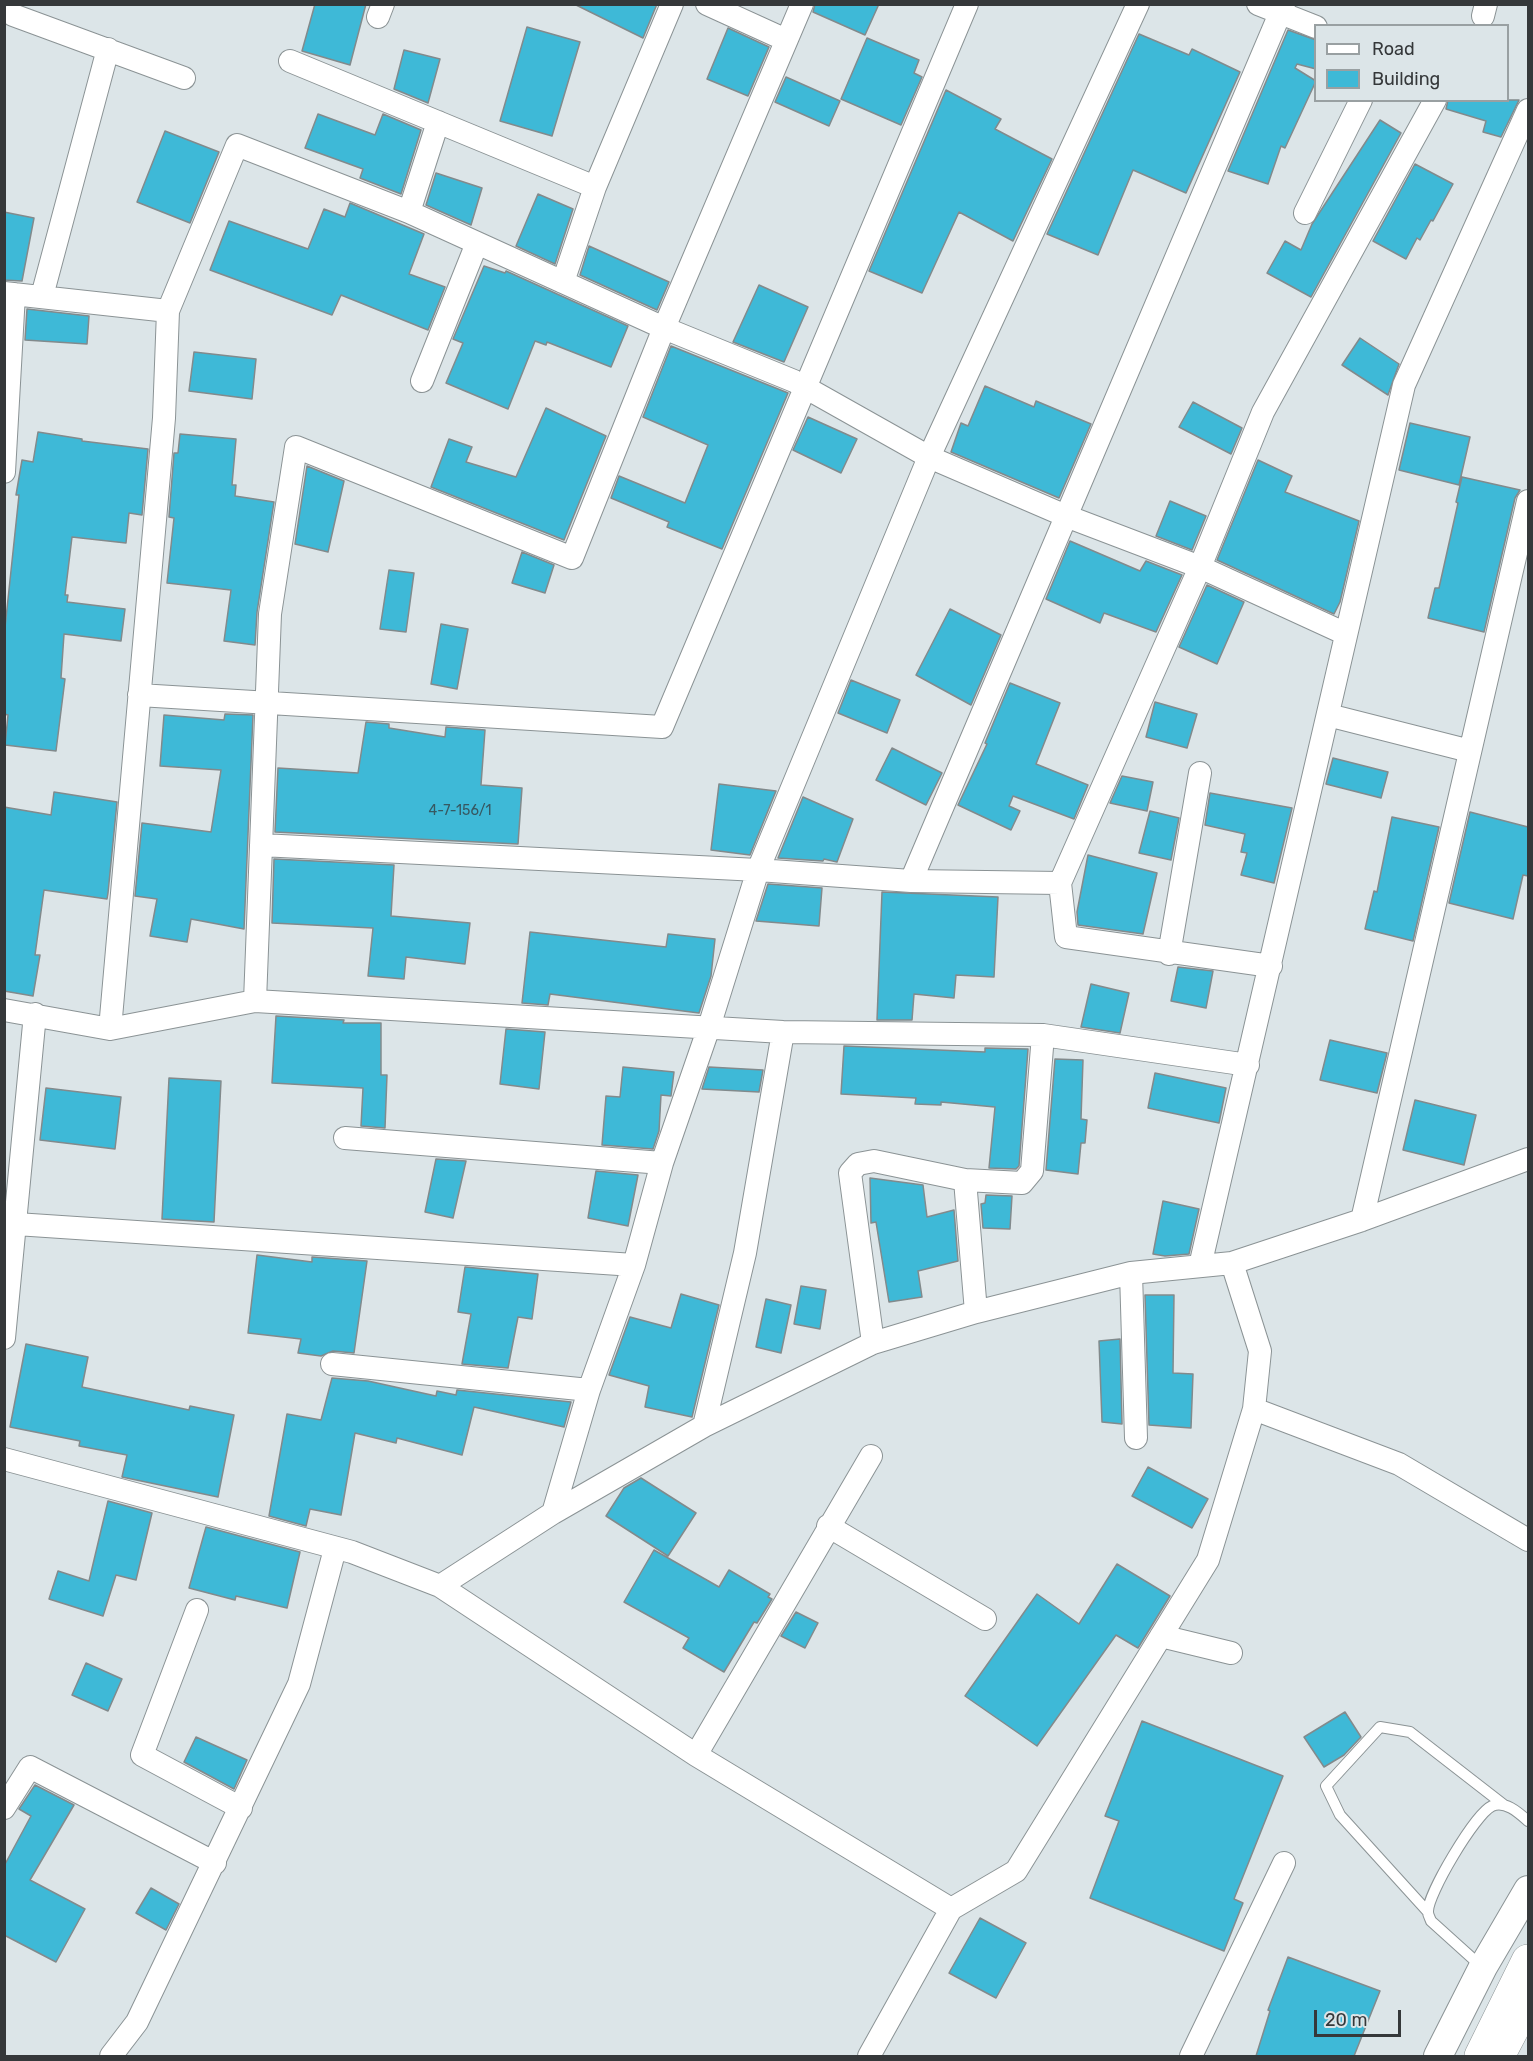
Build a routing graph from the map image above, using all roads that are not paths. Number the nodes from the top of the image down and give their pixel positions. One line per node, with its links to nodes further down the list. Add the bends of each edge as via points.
1 (672, 4): 18 (street)
2 (707, 4): 10 (street)
3 (802, 4): 10 (street)
4 (967, 4): 28 (street)
5 (1138, 4): 30 (street)
6 (1258, 4): 7 (street)
7 (1282, 9): 9 (street); 33 (street)
8 (13, 15): 11 (street)
9 (1314, 26)
10 (786, 40): 26 (street)
11 (108, 50): 13 (street); 24 (street)
12 (290, 61): 17 (street)
13 (184, 78)
14 (1360, 102): 20 (street)
15 (1434, 102): 34 (street, via 1263,412)
16 (1528, 110): 35 (street, via 1404,385)
17 (438, 122): 18 (street); 19 (street)
18 (595, 187): 22 (street)
19 (410, 212): 21 (street); 25 (street, via 237,145)
20 (1305, 213)
21 (477, 243): 22 (street); 27 (street)
22 (563, 282): 26 (street)
23 (9, 294): 24 (street); 29 (street)
24 (42, 296): 25 (street)
25 (168, 311): 36 (street, via 164,418)
26 (664, 328): 28 (street); 37 (street, via 572,558 296,447 270,614)
27 (422, 381)
28 (804, 387): 30 (street); 37 (street, via 663,727)
29 (6, 429): 31 (street)
30 (929, 457): 33 (street); 42 (street)
31 (4, 472)
32 (1528, 501): 39 (street)
33 (1065, 516): 34 (street); 43 (street)
34 (1200, 567): 35 (street); 44 (street)
35 (1346, 634): 38 (street)
36 (138, 695): 37 (street); 51 (street)
37 (265, 702): 41 (street)
38 (1328, 715): 39 (street); 46 (street)
39 (1470, 751): 59 (street)
40 (1200, 773): 45 (street)
41 (261, 845): 42 (street); 47 (street)
42 (759, 870): 43 (street); 50 (street)
43 (911, 881): 44 (street)
44 (1060, 883): 45 (street, via 1066,938)
45 (1168, 954): 46 (street)
46 (1270, 966): 54 (street)
47 (255, 1001): 50 (street); 51 (street)
48 (4, 1010): 49 (street)
49 (35, 1014): 51 (street); 60 (street)
50 (710, 1027): 52 (street); 57 (street)
51 (110, 1029)
52 (783, 1032): 53 (street); 72 (street, via 745,1252)
53 (1043, 1035): 54 (street); 58 (street, via 1032,1171 1022,1183)
54 (1248, 1065): 63 (street)
55 (345, 1138): 57 (street)
56 (1528, 1159): 59 (street)
57 (662, 1163): 62 (street)
58 (965, 1180): 65 (street); 68 (street, via 874,1161 858,1164 850,1173)
59 (1362, 1220): 61 (street)
60 (16, 1224): 62 (street); 66 (street)
61 (1232, 1263): 63 (street); 71 (street, via 1260,1351)
62 (634, 1265): 70 (street)
63 (1200, 1266): 64 (street)
64 (1131, 1273): 65 (street); 73 (street)
65 (976, 1312): 68 (street)
66 (6, 1313): 67 (street)
67 (4, 1338)
68 (873, 1343): 72 (street)
69 (332, 1364): 70 (street)
70 (589, 1390): 76 (street)
71 (1254, 1409): 78 (street, via 1399,1464); 83 (street, via 1208,1560)
72 (704, 1426): 76 (street)
73 (1136, 1438)
74 (871, 1456): 77 (street)
75 (4, 1459): 79 (street)
76 (553, 1513): 80 (street)
77 (828, 1526): 82 (street); 85 (street)
78 (1528, 1540)
79 (334, 1550): 80 (street, via 352,1552); 88 (street, via 299,1684)
80 (440, 1586): 85 (street)
81 (197, 1610): 88 (street, via 142,1755)
82 (985, 1619)
83 (1161, 1636): 84 (street); 93 (street, via 1016,1871)
84 (1231, 1653)
85 (696, 1755): 93 (street)
86 (1504, 1805): 89 (lane); 94 (lane, via 1492,1806 1473,1822 1434,1893); 94 (lane, via 1410,1732 1380,1727 1326,1786 1340,1815)
87 (4, 1808): 90 (street, via 30,1767)
88 (242, 1808): 90 (street)
89 (1528, 1821)
90 (215, 1863): 98 (street, via 137,2022)
91 (1284, 1863): 100 (street)
92 (1528, 1890): 96 (street)
93 (951, 1909): 99 (street)
94 (1428, 1912): 96 (lane, via 1436,1928)
95 (1528, 1962): 102 (main road)
96 (1483, 1967): 101 (street)
97 (1528, 1999): 103 (main road)
98 (111, 2056)
99 (869, 2056)
100 (1191, 2056)
101 (1438, 2056)
102 (1481, 2056)
103 (1498, 2056)

